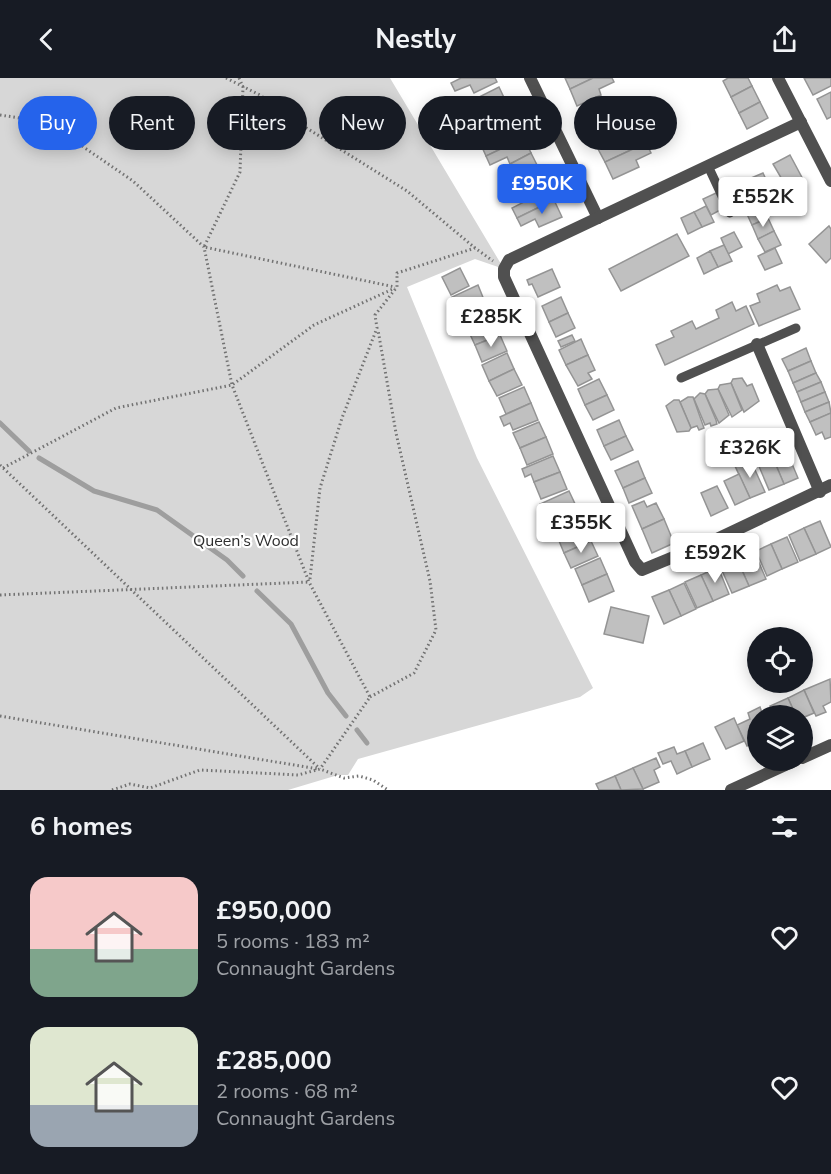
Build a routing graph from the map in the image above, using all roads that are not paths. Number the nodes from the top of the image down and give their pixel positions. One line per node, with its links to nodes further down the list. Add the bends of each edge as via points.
1 (530, 78): 7 (street)
2 (778, 78): 3 (street)
3 (801, 122): 4 (street); 5 (street)
4 (708, 166): 6 (lane); 7 (street)
5 (831, 181)
6 (730, 213)
7 (598, 218): 11 (street, via 509,260 504,277 635,562 642,570)
8 (796, 328): 9 (lane)
9 (758, 344): 10 (lane); 11 (street)
10 (681, 378)
11 (826, 488)
12 (831, 745): 13 (street)
13 (813, 753)
14 (772, 771): 15 (street)
15 (731, 790)

